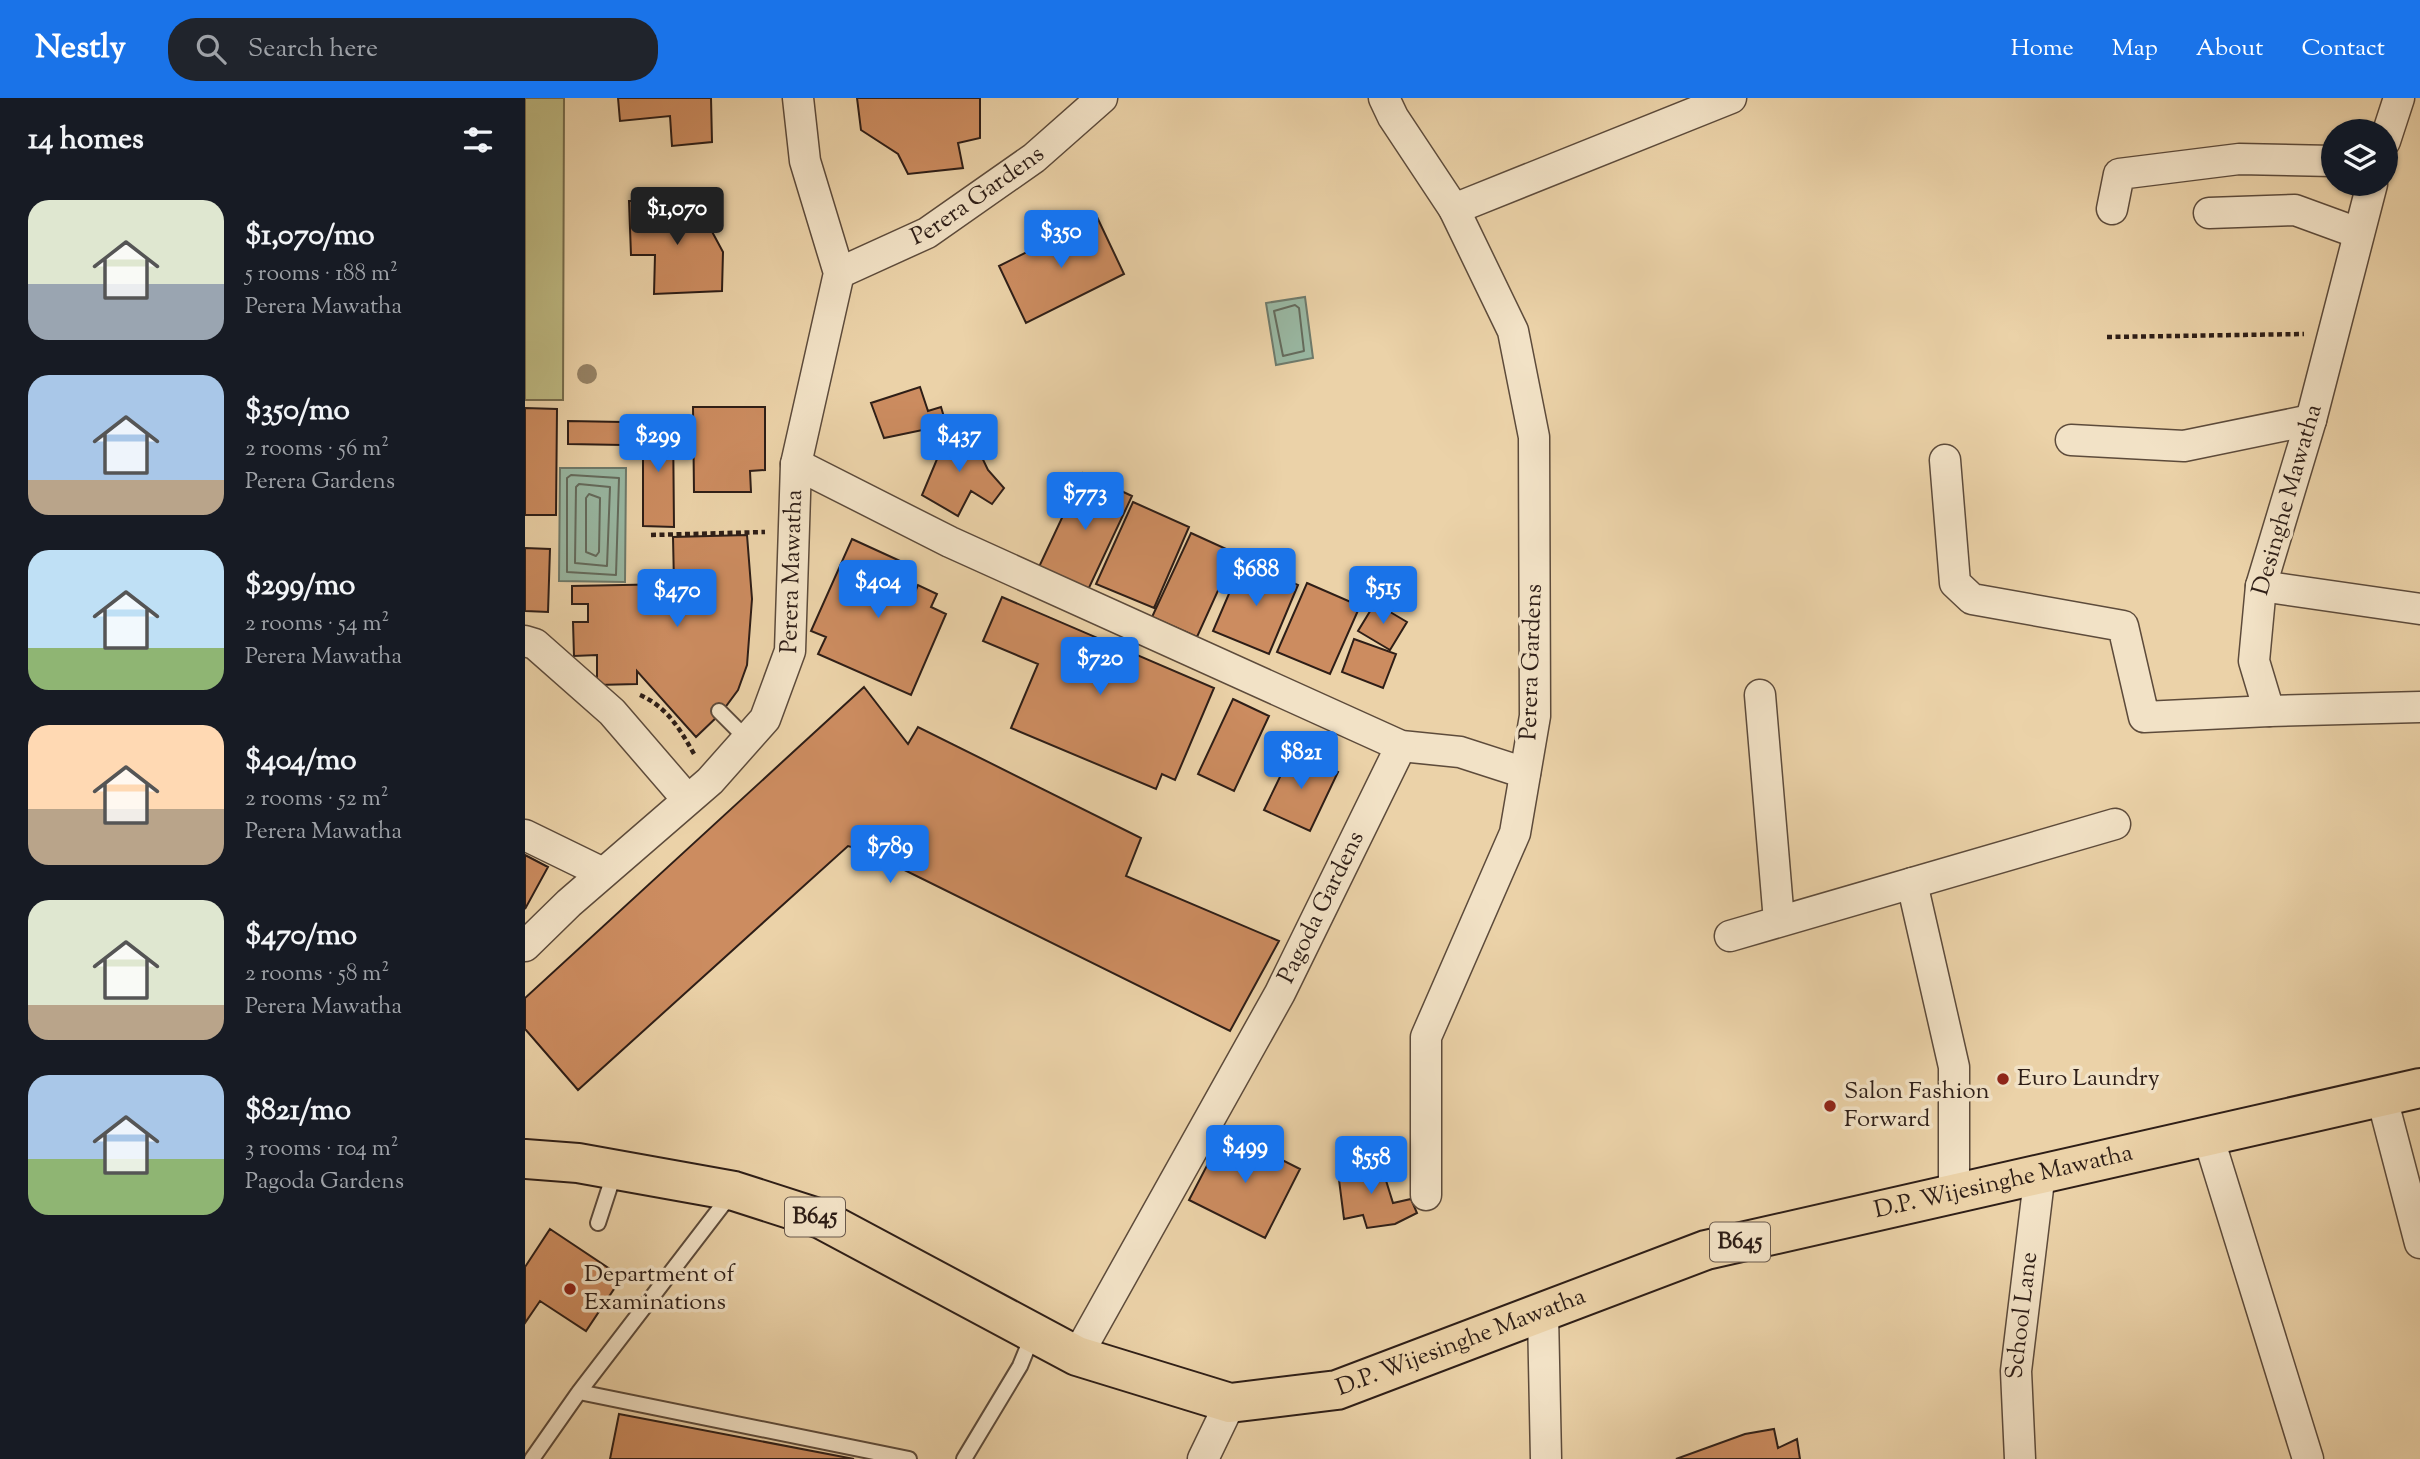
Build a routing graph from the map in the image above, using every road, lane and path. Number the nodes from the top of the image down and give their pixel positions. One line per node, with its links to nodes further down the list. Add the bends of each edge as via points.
1 (798, 98): 13 (street, Perera Mawatha, via 805,161)
2 (1102, 98): 13 (street, Perera Gardens, via 1034,158 927,233)
3 (1384, 98): 9 (street, Perera Gardens)
4 (1731, 98): 9 (street)
5 (2399, 98): 6 (street)
6 (2392, 119)
7 (2321, 161): 10 (street, via 2239,159 2119,174)
8 (2369, 196): 12 (street, Desinghe Mawatha)
9 (1454, 209): 33 (street, Perera Gardens, via 1513,331 1534,437 1535,716)
10 (2112, 209)
11 (2209, 213): 12 (street, via 2295,211)
12 (2358, 233): 14 (street, Desinghe Mawatha)
13 (839, 273): 19 (street, Perera Mawatha)
14 (2333, 334): 15 (path); 16 (street, Desinghe Mawatha)
15 (2108, 337)
16 (2311, 420): 17 (street, via 2183,446); 22 (street, Desinghe Mawatha)
17 (2071, 440)
18 (1945, 460): 29 (street, via 1955,583 1972,599 2123,626 2144,717)
19 (796, 464): 20 (street, Perera Mawatha); 31 (street, via 950,542)
20 (793, 531): 21 (path); 30 (street, Perera Mawatha, via 790,651 765,719)
21 (651, 535)
22 (2261, 586): 23 (street); 29 (street, Desinghe Mawatha, via 2254,661)
23 (2420, 609)
24 (525, 641): 34 (street, via 535,644 612,712)
25 (1760, 695): 39 (street)
26 (658, 704): 32 (path)
27 (2420, 707): 29 (street)
28 (719, 711): 30 (lane)
29 (2269, 711)
30 (747, 739): 34 (street, Perera Mawatha, via 710,781)
31 (1401, 746): 33 (street, via 1460,752); 55 (street, Pagoda Gardens, via 1280,993)
32 (698, 760)
33 (1525, 773): 50 (street, Perera Gardens, via 1515,833 1426,1037)
34 (687, 799): 37 (street, Perera Mawatha)
35 (2115, 824): 38 (street)
36 (525, 835): 37 (street)
37 (603, 873): 41 (street, Perera Mawatha)
38 (1912, 883): 39 (street); 49 (street, via 1954,1067)
39 (1779, 921): 40 (street)
40 (1730, 936)
41 (525, 946)
42 (2420, 1088): 43 (main road, D.P. Wijesinghe Mawatha / B645)
43 (2381, 1094): 44 (main road, D.P. Wijesinghe Mawatha / B645); 52 (street)
44 (2208, 1136): 47 (main road, D.P. Wijesinghe Mawatha / B645); 64 (street)
45 (525, 1159): 46 (main road, D.P. Wijesinghe Mawatha / B645)
46 (616, 1170): 48 (main road, D.P. Wijesinghe Mawatha / B645); 51 (lane)
47 (2040, 1172): 49 (main road, D.P. Wijesinghe Mawatha / B645); 63 (street, School Lane, via 2016,1371)
48 (734, 1191): 54 (main road, D.P. Wijesinghe Mawatha / B645, via 821,1219); 56 (lane)
49 (1954, 1191): 53 (main road, D.P. Wijesinghe Mawatha / B645, via 1706,1250)
50 (1426, 1195)
51 (598, 1223)
52 (2420, 1243)
53 (1543, 1314): 57 (main road, D.P. Wijesinghe Mawatha / B645, via 1337,1390); 62 (street)
54 (1034, 1333): 55 (main road, D.P. Wijesinghe Mawatha / B645); 60 (lane, via 1020,1366)
55 (1077, 1356): 57 (main road, D.P. Wijesinghe Mawatha / B645)
56 (579, 1392): 58 (lane); 59 (lane)
57 (1230, 1403): 61 (street)
58 (532, 1459)
59 (909, 1459)
60 (964, 1459)
61 (1203, 1459)
62 (1546, 1459)
63 (2020, 1459)
64 (2308, 1459)

